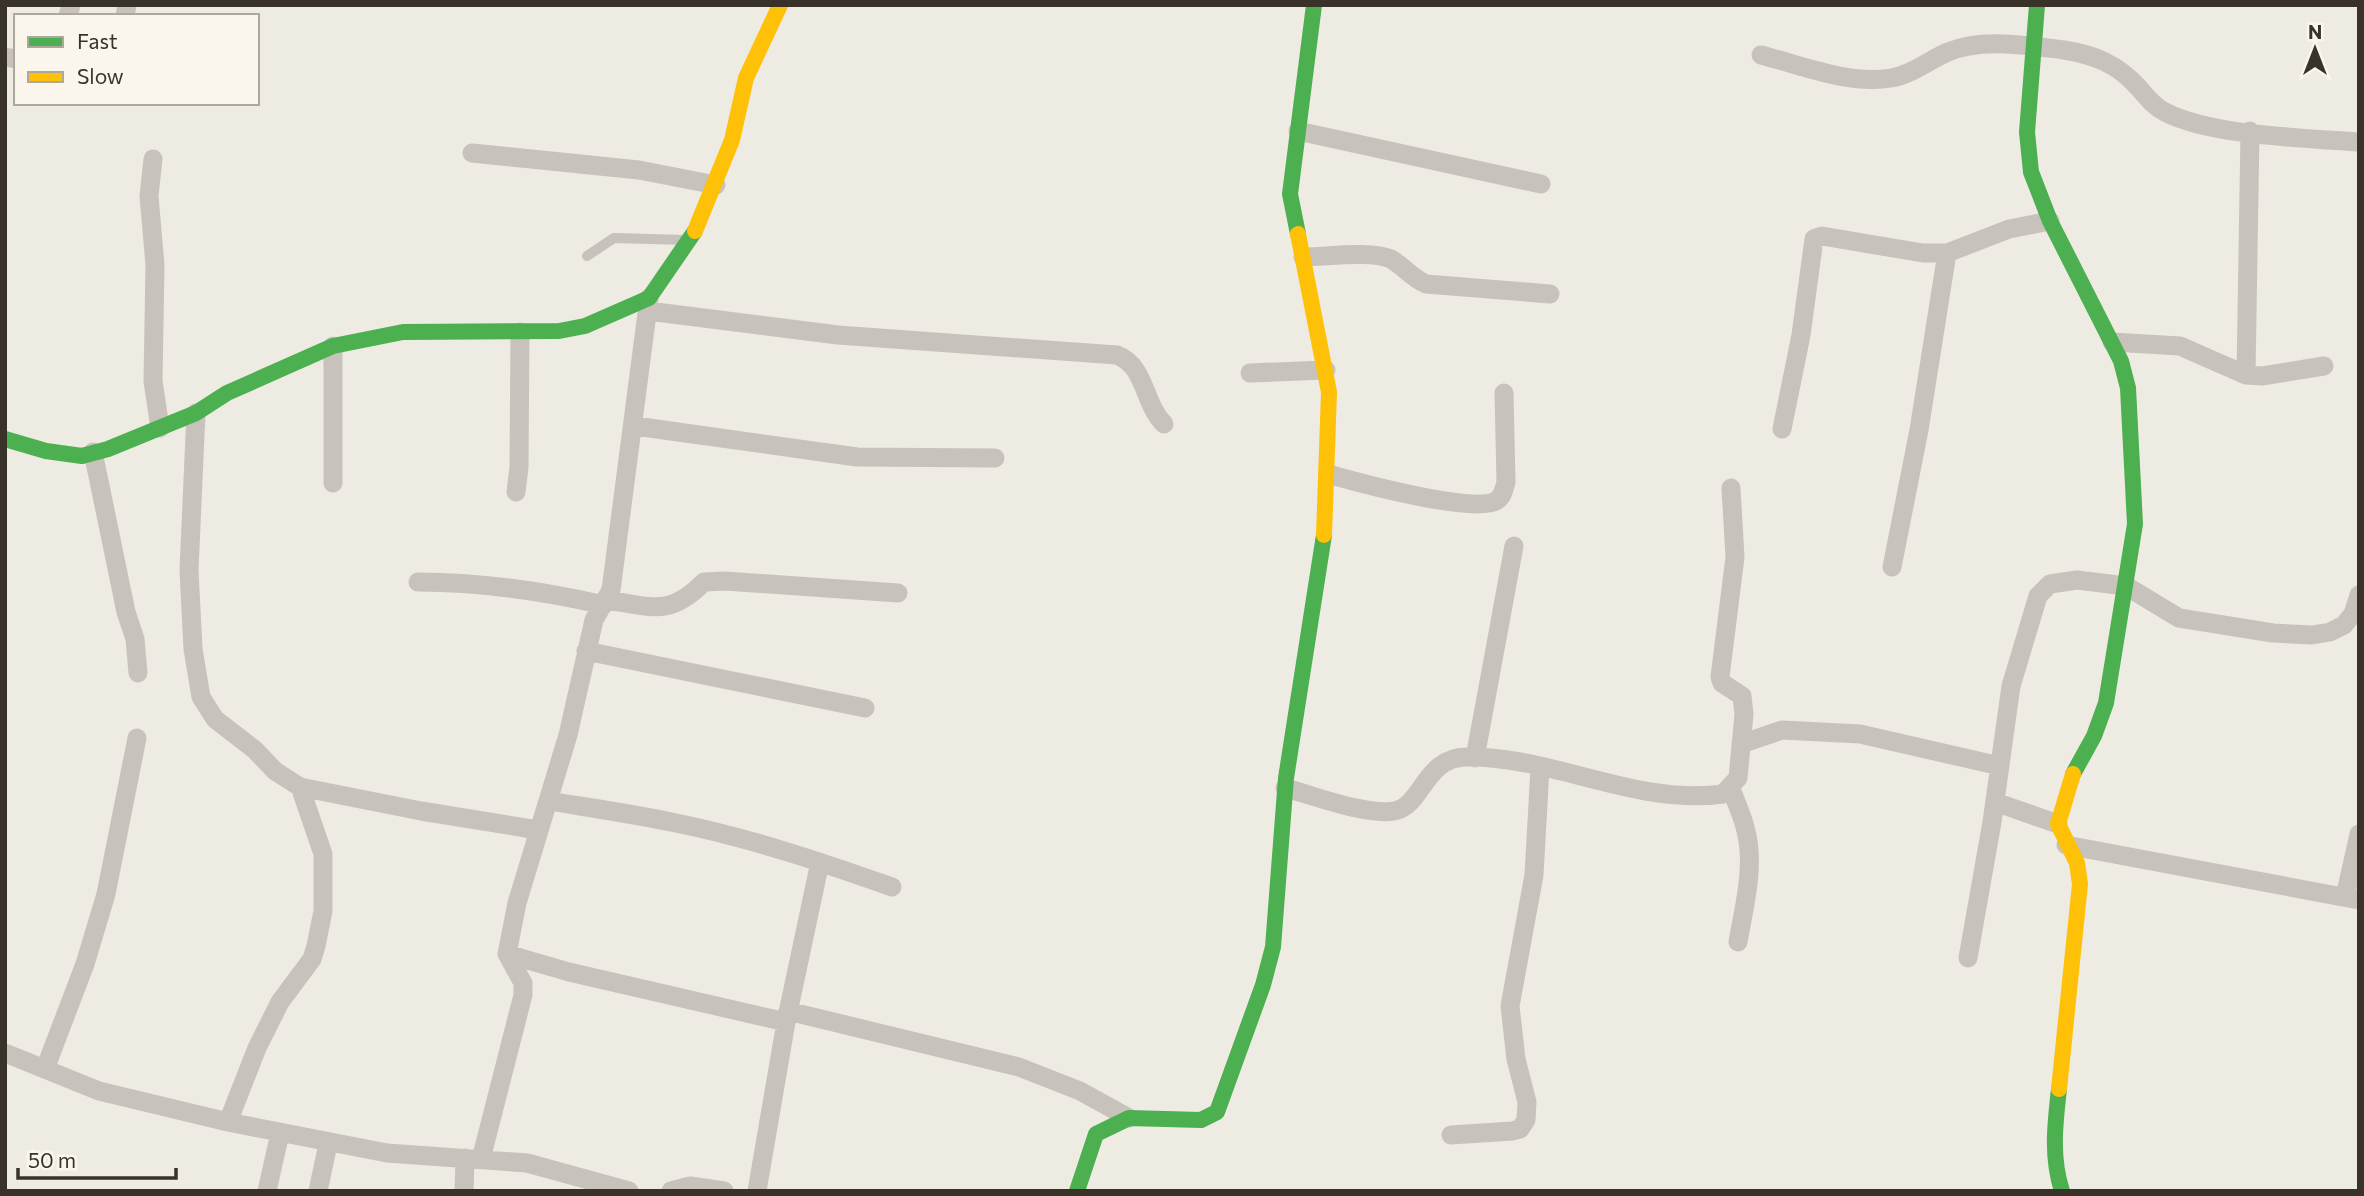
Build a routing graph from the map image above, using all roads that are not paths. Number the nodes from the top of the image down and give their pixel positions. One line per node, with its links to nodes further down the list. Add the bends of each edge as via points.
1 (780, 5): 12 (street, via 746,78)
2 (1314, 5): 6 (street)
3 (2036, 5): 4 (street)
4 (2033, 47): 5 (street, via 1969,47 1893,78 1877,79); 7 (street, via 2110,61 2164,112); 13 (street, via 2026,132 2031,172)
5 (1760, 55)
6 (1298, 131): 11 (street); 17 (street, via 1290,194)
7 (2250, 131): 8 (street); 26 (street)
8 (2359, 142)
9 (472, 153): 12 (street, via 639,170)
10 (153, 159): 31 (street, via 149,212 155,265 153,381)
11 (1541, 184)
12 (716, 185): 14 (street)
13 (2050, 221): 15 (street, via 2009,229); 21 (street)
14 (690, 240): 16 (lane, via 614,238); 19 (street)
15 (1947, 253): 32 (street, via 1822,236 1814,239); 41 (street)
16 (587, 257)
17 (1303, 257): 18 (street, via 1379,256 1393,260 1426,284); 24 (street)
18 (1550, 294)
19 (649, 304): 20 (street, via 585,326); 29 (street, via 838,335 1116,355 1137,368 1153,413); 30 (street)
20 (520, 332): 22 (street, via 403,332); 39 (street)
21 (2112, 342): 26 (street, via 2180,346); 43 (street, via 2128,388 2135,524)
22 (333, 345): 28 (street, via 227,393); 37 (street)
23 (2324, 366): 26 (street, via 2262,376)
24 (1326, 370): 25 (street); 36 (street)
25 (1251, 373)
26 (2246, 374)
27 (1504, 393): 36 (street, via 1506,482 1497,501 1452,501)
28 (196, 413): 31 (street); 55 (street, via 189,570 192,649 201,696 215,719)
29 (1164, 424)
30 (635, 426): 35 (street, via 857,457); 46 (street, via 615,568)
31 (160, 428): 34 (street)
32 (1782, 429)
33 (5, 439): 34 (street, via 46,451 82,456)
34 (93, 452): 48 (street, via 135,639)
35 (995, 458)
36 (1328, 474): 56 (street, via 1323,552)
37 (333, 484)
38 (1731, 488): 51 (street, via 1735,557 1720,677 1742,696)
39 (516, 492)
40 (1514, 546): 52 (street)
41 (1892, 567)
42 (418, 582): 46 (street, via 469,582)
43 (2126, 586): 45 (street, via 2179,618 2299,634 2330,632 2344,625); 53 (street, via 2064,580 2050,584 2038,596 2011,686); 60 (street, via 2106,703 2071,778)
44 (898, 593): 46 (street, via 724,581 704,582 686,600 666,608)
45 (2359, 595)
46 (605, 603): 47 (street, via 594,620)
47 (586, 651): 49 (street); 58 (street)
48 (138, 673)
49 (865, 708)
50 (137, 738): 72 (street, via 106,894)
51 (1741, 744): 53 (street, via 1782,730 1846,732); 57 (street, via 1738,778)
52 (1475, 758): 54 (street); 56 (street, via 1439,765 1406,807 1393,811)
53 (2000, 766): 59 (street)
54 (1540, 768): 57 (street, via 1643,790 1710,796); 76 (street, via 1534,875 1510,1006 1526,1120 1512,1131)
55 (300, 787): 61 (street); 74 (street, via 323,854 323,911 316,946 257,1048)
56 (1285, 788): 73 (street, via 1273,947 1228,1089 1217,1112 1201,1120)
57 (1731, 789): 67 (street, via 1746,831 1748,852)
58 (549, 801): 61 (street); 64 (street, via 676,823)
59 (1995, 802): 60 (street); 69 (street)
60 (2058, 824): 63 (street)
61 (538, 830): 68 (street)
62 (2359, 834): 66 (street)
63 (2066, 845): 66 (street); 87 (street, via 2077,863 2080,884 2054,1137 2055,1170)
64 (820, 862): 65 (street); 70 (street)
65 (892, 887)
66 (2352, 898)
67 (1738, 942)
68 (507, 954): 70 (street, via 569,972); 78 (street, via 523,983 523,995)
69 (1968, 958)
70 (787, 1016): 73 (street, via 1029,1070); 85 (street)
71 (5, 1053): 72 (street)
72 (45, 1069): 74 (street, via 99,1091)
73 (1129, 1118): 86 (street, via 1096,1134)
74 (228, 1122): 75 (street)
75 (280, 1133): 77 (street); 79 (street)
76 (1451, 1135)
77 (328, 1144): 78 (street); 80 (street)
78 (473, 1158): 81 (street); 82 (street, via 527,1163)
79 (267, 1191)
80 (318, 1191)
81 (464, 1191)
82 (629, 1191)
83 (671, 1191): 84 (street, via 703,1186)
84 (724, 1191)
85 (757, 1191)
86 (1077, 1191)
87 (2062, 1191)

